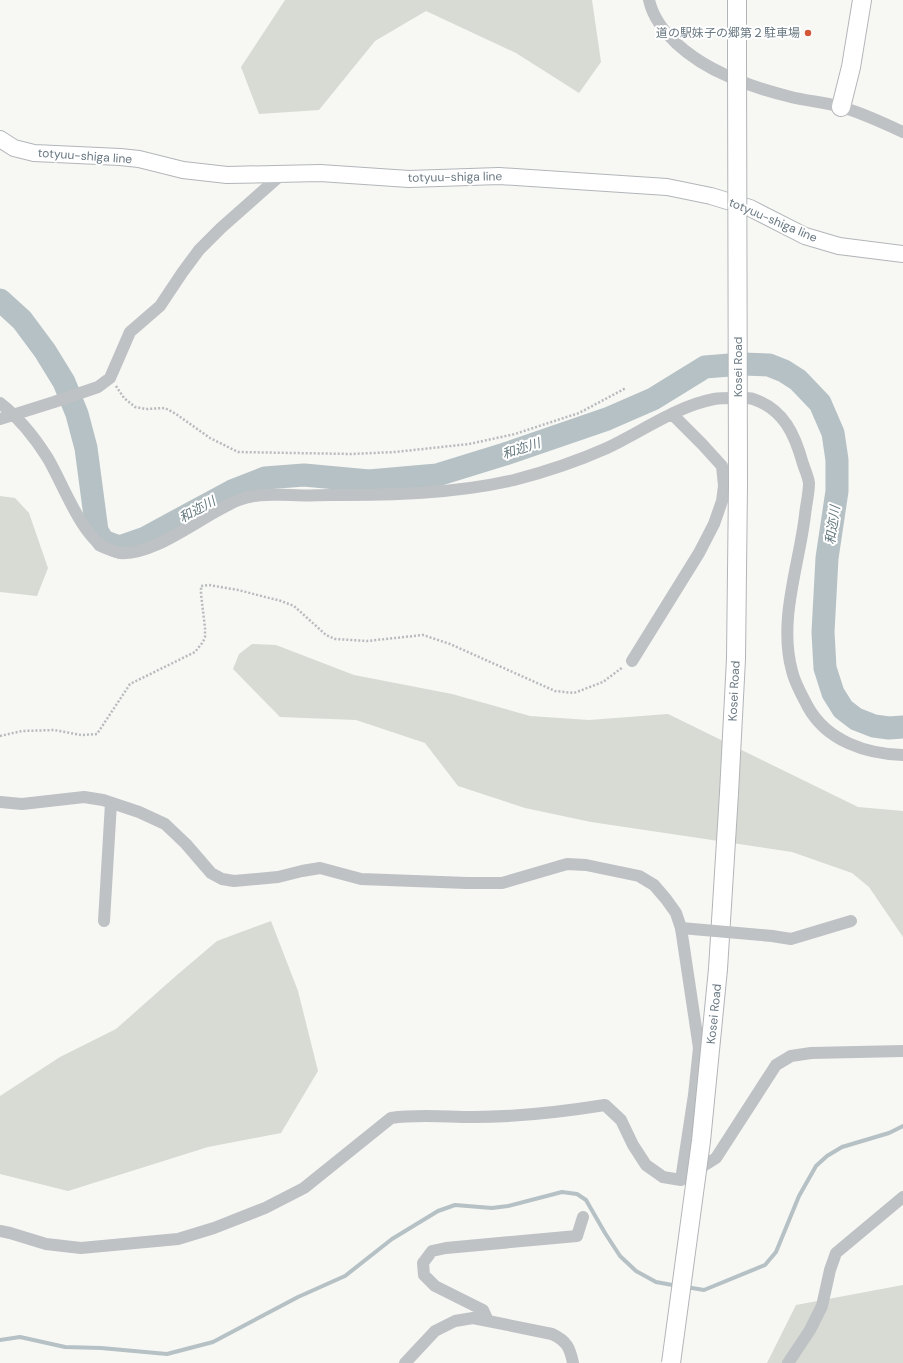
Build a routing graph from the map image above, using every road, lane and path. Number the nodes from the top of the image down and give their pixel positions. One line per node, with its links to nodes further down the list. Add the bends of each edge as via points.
1 (649, 0): 4 (street, via 658,23 688,54 711,68 743,82)
2 (862, 0): 4 (highway, via 851,67)
3 (737, 4): 31 (highway, Kosei Road, bridge, via 736,659 718,969 702,1141)
4 (841, 107): 5 (street)
5 (903, 132)
6 (0, 140): 7 (main road, totyuu-shiga line, via 14,148 34,153 139,159 183,170 227,175)
7 (282, 174): 8 (main road, totyuu-shiga line, via 320,173 409,179 499,176 667,187 712,196 750,208 805,236 839,246); 9 (street, via 199,250 160,306 130,332)
8 (903, 254)
9 (110, 378): 10 (path, via 124,398 135,407 165,408 210,438 238,452 351,454 468,444 515,434 579,413); 12 (street, via 98,387)
10 (626, 388)
11 (0, 403): 12 (street)
12 (14, 414): 13 (street, via 46,456 80,521 95,542 103,548 120,553 155,545 222,508 259,494 399,495 513,480 569,463); 14 (street)
13 (672, 414): 15 (street, via 722,466 722,501 699,553); 17 (street, via 716,398 750,398 768,406 782,417 797,443 809,481 790,597 787,632 798,689 814,717 846,743 863,750)
14 (0, 419)
15 (632, 661): 16 (path, via 603,682 574,693 555,691 450,644 423,635 367,641 335,639 326,635 294,606 238,590 209,585 201,586 200,594 205,628 203,642 195,652 130,684 97,734 81,735 48,730 22,731)
16 (0, 736)
17 (903, 755)
18 (0, 802): 19 (street, via 22,804 84,797)
19 (111, 803): 21 (street); 22 (street, via 165,824 211,873 222,879 234,881 278,877 320,868 361,879 502,883 567,864 586,865 639,876 654,885 676,913)
20 (851, 920): 22 (street, bridge, via 791,939)
21 (104, 921)
22 (681, 928): 24 (street, via 699,1048)
23 (903, 1051): 24 (street, via 811,1053 791,1056 776,1064 716,1158)
24 (681, 1180): 27 (street, via 663,1177 646,1165 621,1120 605,1105 530,1115 406,1116 390,1118 304,1188 265,1208 178,1239 81,1248 46,1244)
25 (903, 1198): 32 (street, via 836,1253 822,1306)
26 (583, 1218): 28 (street, via 577,1236 432,1251 424,1263 424,1275 435,1286 484,1310)
27 (0, 1231)
28 (488, 1321): 29 (street, via 473,1318 456,1321 435,1331); 30 (street, via 552,1334 570,1348)
29 (405, 1363)
30 (573, 1363)
31 (671, 1363)
32 (788, 1363)

